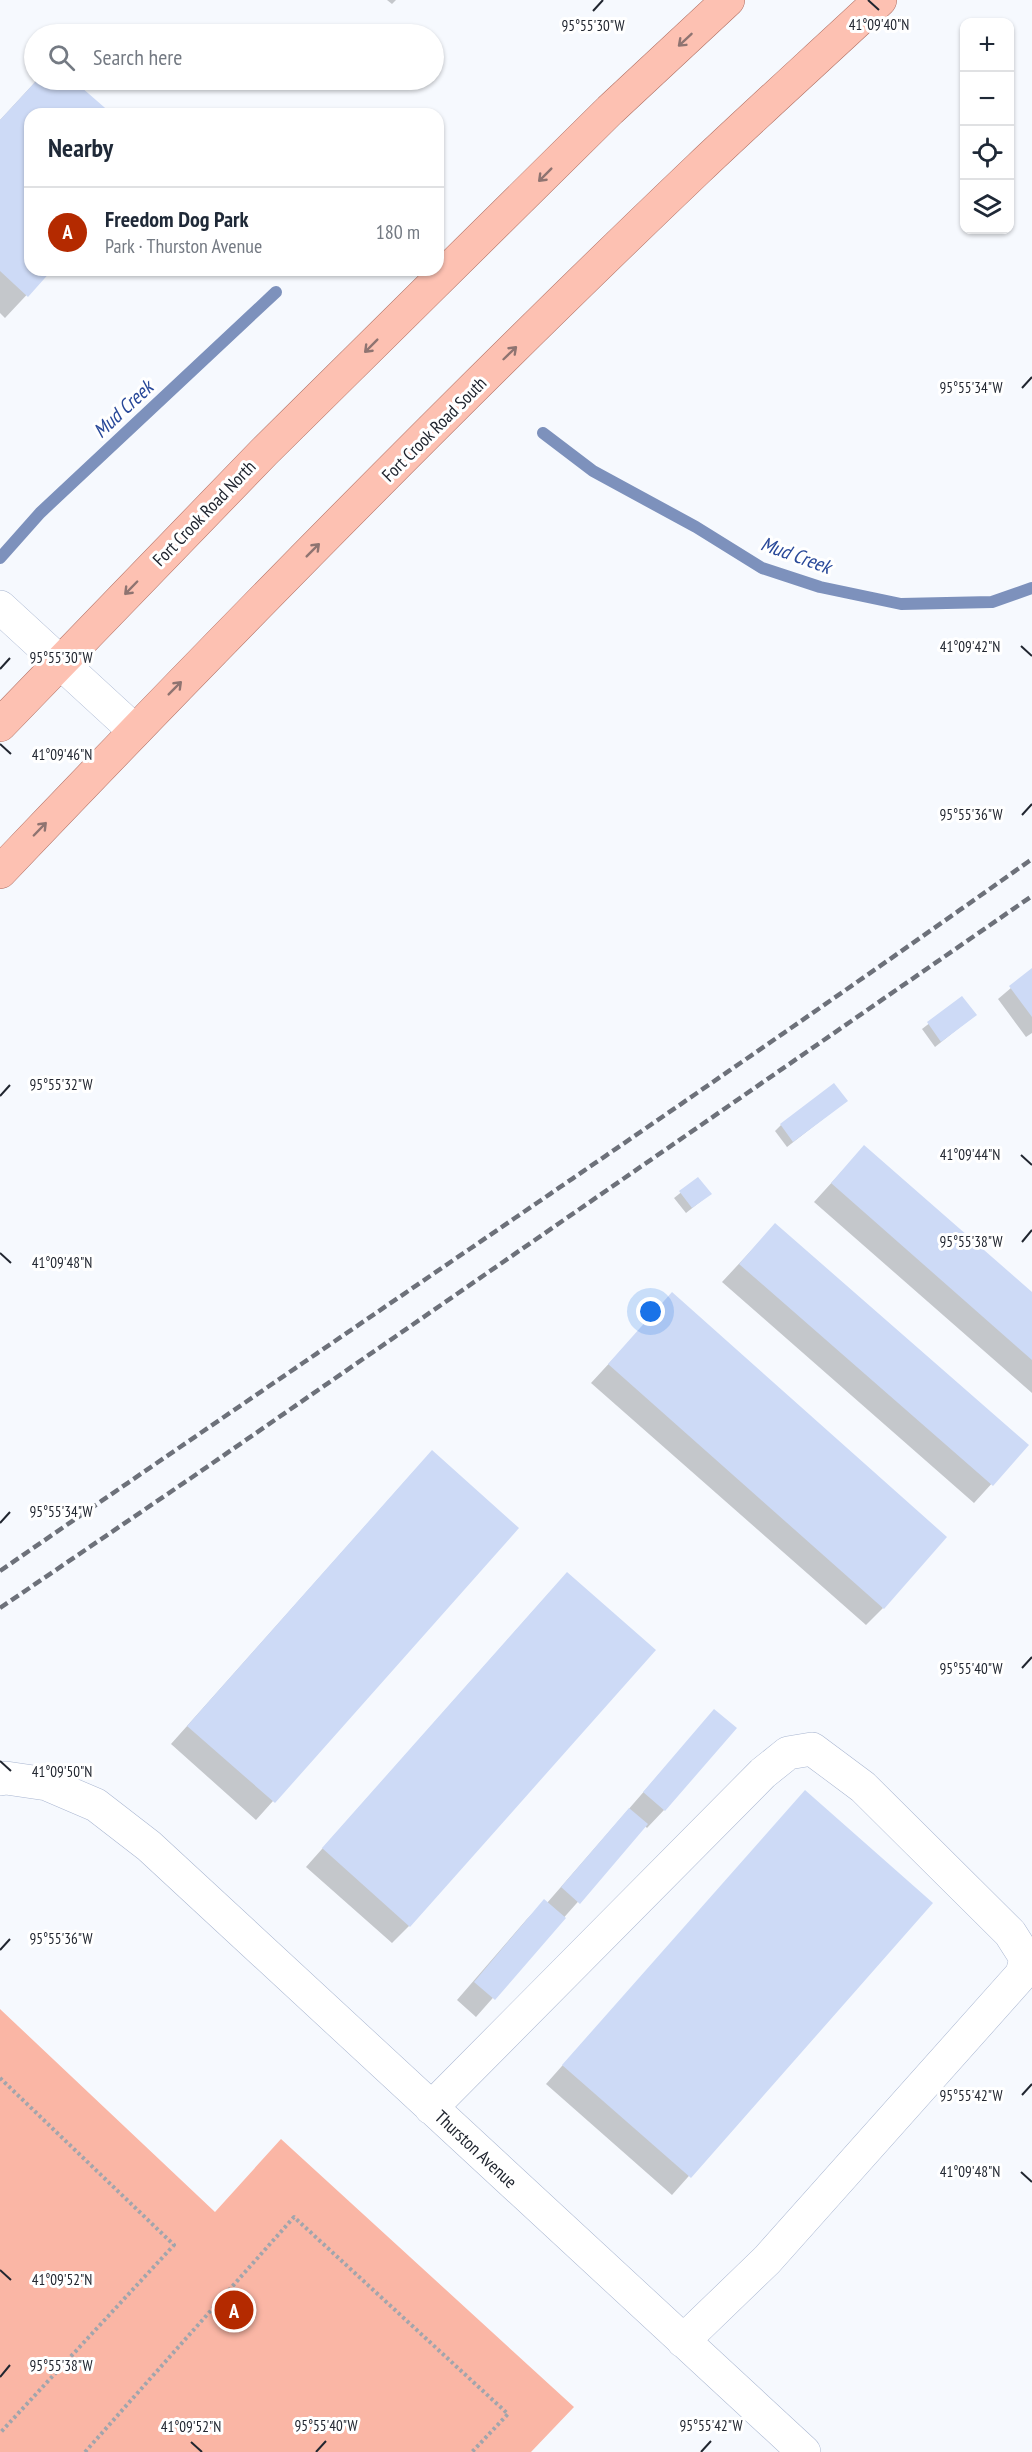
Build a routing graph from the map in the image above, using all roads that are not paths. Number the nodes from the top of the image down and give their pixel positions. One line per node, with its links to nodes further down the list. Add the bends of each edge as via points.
1 (728, 0): 3 (main road, Fort Crook Road North, one-way to 3)
2 (880, 0): 8 (main road, Fort Crook Road South, one-way to 2, via 520,343 698,169)
3 (444, 274)
4 (442, 276): 6 (main road, Fort Crook Road North, one-way to 6)
5 (3, 610): 6 (street)
6 (60, 661): 7 (main road, Fort Crook Road North); 8 (street)
7 (0, 725)
8 (135, 731): 9 (main road, Fort Crook Road South, one-way to 8)
9 (0, 872)
10 (0, 1779): 11 (street, Thurston Avenue, via 47,1784 96,1805 148,1846)
11 (431, 2108): 12 (street, Thurston Avenue); 12 (street, via 763,1773 788,1753 812,1749 863,1787 1010,1934 1026,1958 1022,1974 767,2260)
12 (683, 2341): 13 (street, Thurston Avenue)
13 (785, 2446)

